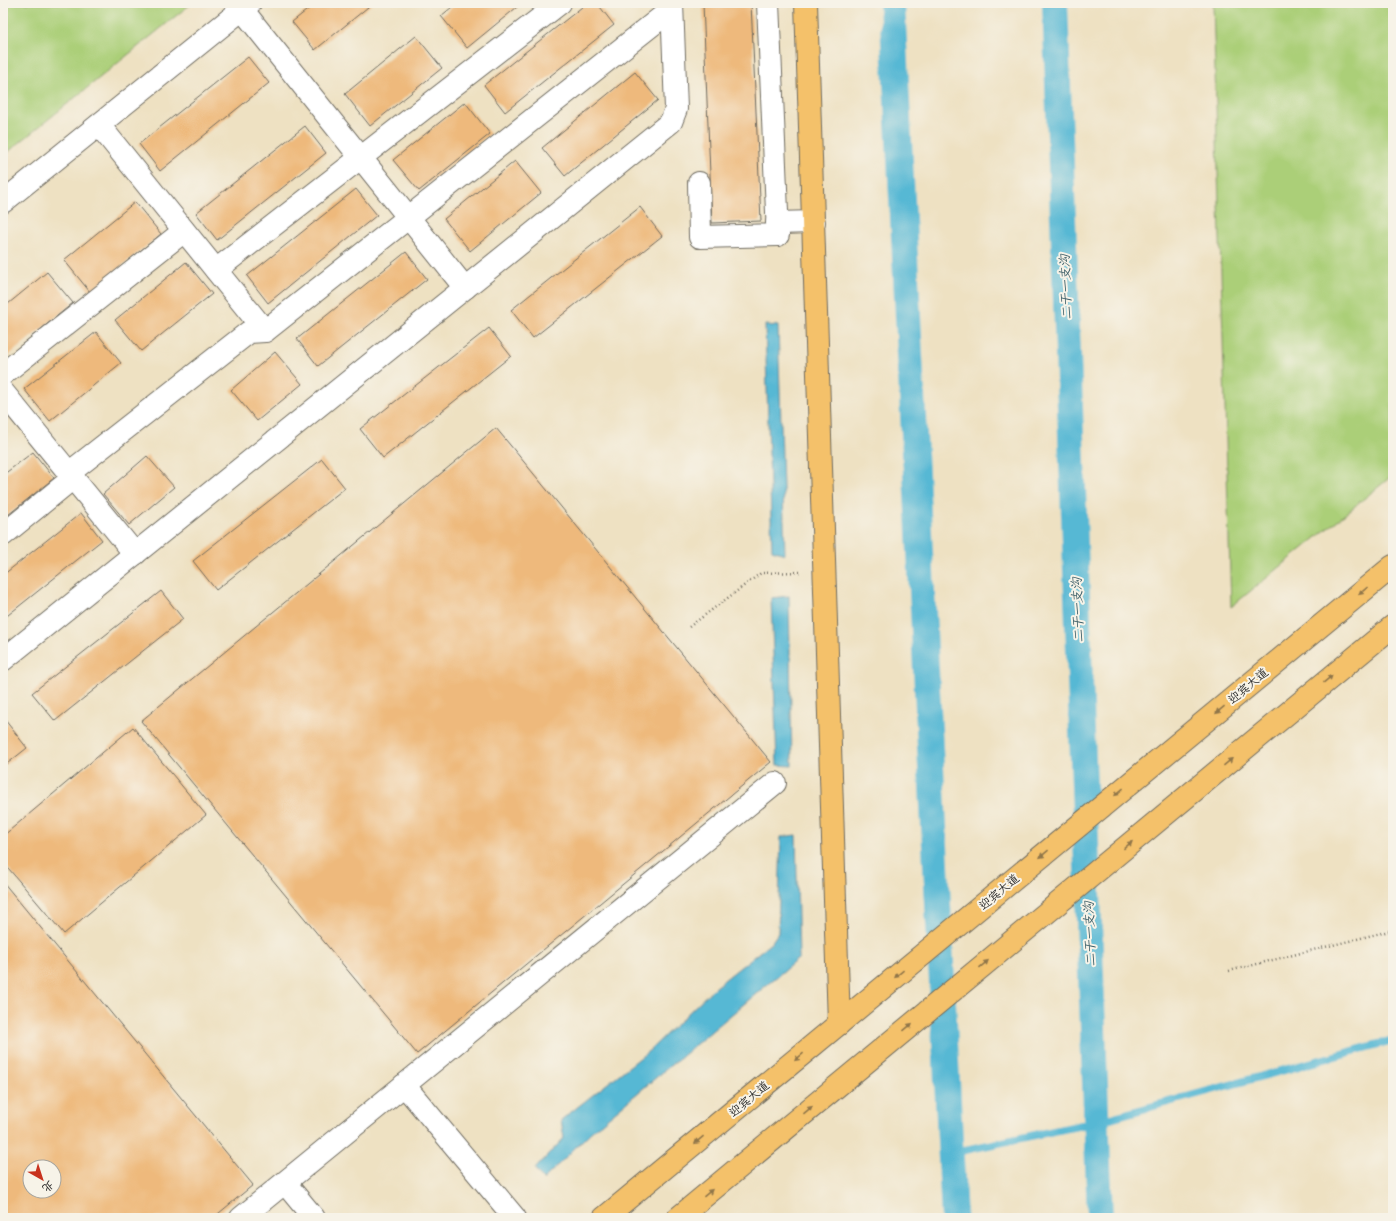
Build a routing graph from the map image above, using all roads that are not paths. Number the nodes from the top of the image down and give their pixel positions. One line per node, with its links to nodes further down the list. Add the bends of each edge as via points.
1 (560, 3): 7 (lane)
2 (768, 3): 12 (lane)
3 (806, 3): 11 (main road)
4 (243, 5): 6 (lane); 7 (lane)
5 (672, 6): 10 (lane); 15 (lane, via 676,109 671,122)
6 (99, 125): 9 (lane); 13 (lane)
7 (361, 159): 10 (lane); 14 (lane)
8 (699, 183): 12 (lane, via 700,237 778,235)
9 (3, 202)
10 (409, 218): 15 (lane); 16 (lane)
11 (814, 222): 12 (lane); 26 (main road)
12 (777, 223)
13 (184, 231): 14 (lane); 17 (lane)
14 (216, 270): 16 (lane)
15 (465, 288): 21 (lane)
16 (265, 331): 19 (lane, via 249,332)
17 (3, 374)
18 (3, 392): 19 (lane)
19 (71, 475): 20 (lane); 21 (lane)
20 (3, 535)
21 (135, 554): 24 (lane)
22 (1393, 566): 26 (main road, 迎宾大道, one-way to 26)
23 (1393, 626): 33 (main road, one-way to 23)
24 (3, 660)
25 (775, 783): 27 (lane)
26 (839, 1024): 32 (main road, 迎宾大道, one-way to 32)
27 (404, 1086): 28 (lane); 31 (lane)
28 (285, 1182): 29 (lane); 30 (lane)
29 (241, 1218)
30 (314, 1218)
31 (514, 1218)
32 (604, 1218)
33 (678, 1218)

